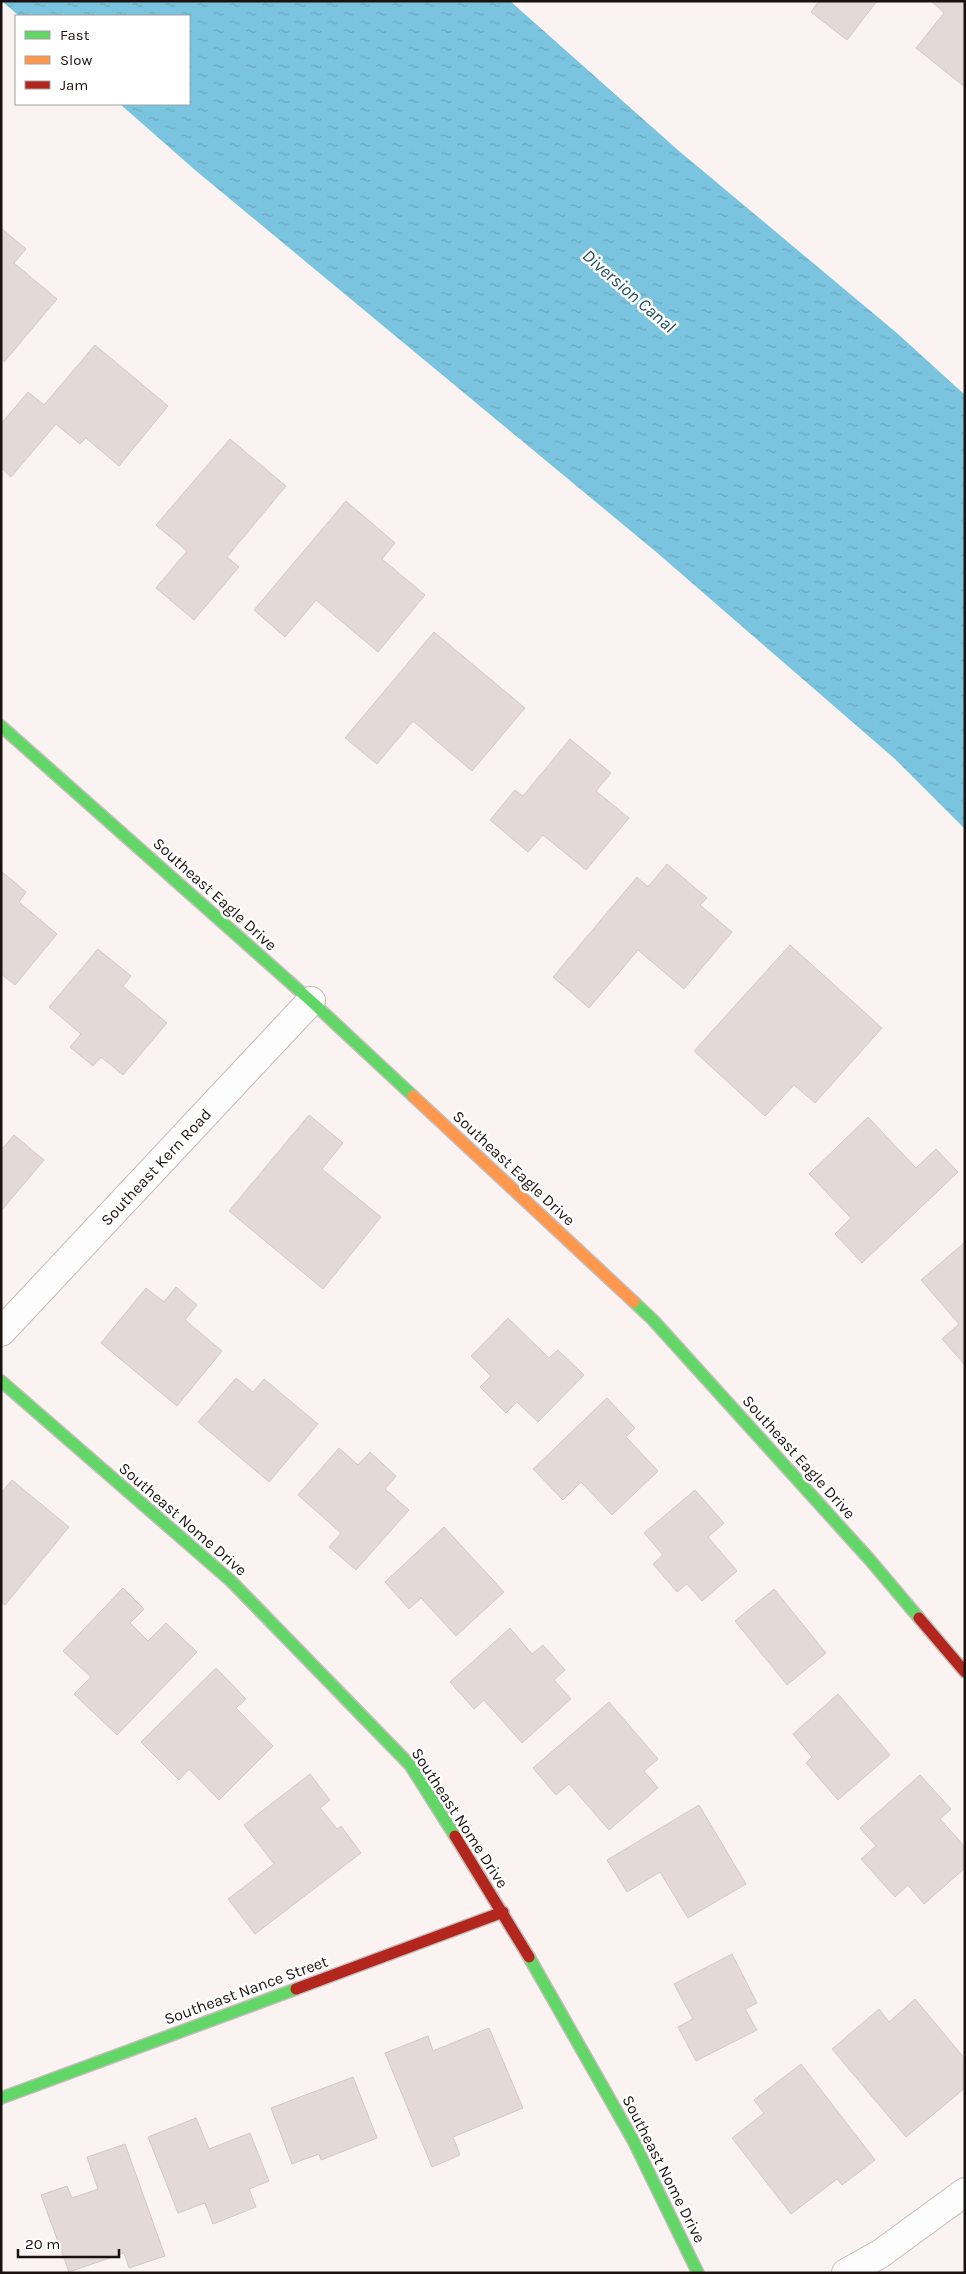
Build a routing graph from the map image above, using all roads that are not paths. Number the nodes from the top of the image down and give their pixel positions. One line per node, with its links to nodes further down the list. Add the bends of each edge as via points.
1 (1, 726): 2 (street, Southeast Eagle Drive)
2 (310, 1001): 3 (street, Southeast Kern Road); 5 (street, Southeast Eagle Drive, via 653,1320 870,1560)
3 (1, 1332)
4 (1, 1381): 6 (street, Southeast Nome Drive, via 231,1581 410,1766)
5 (965, 1672)
6 (503, 1912): 7 (street, Southeast Nance Street); 9 (street, Southeast Nome Drive, via 633,2140)
7 (1, 2098)
8 (965, 2192): 10 (street, via 880,2254)
9 (698, 2273)
10 (846, 2273)

